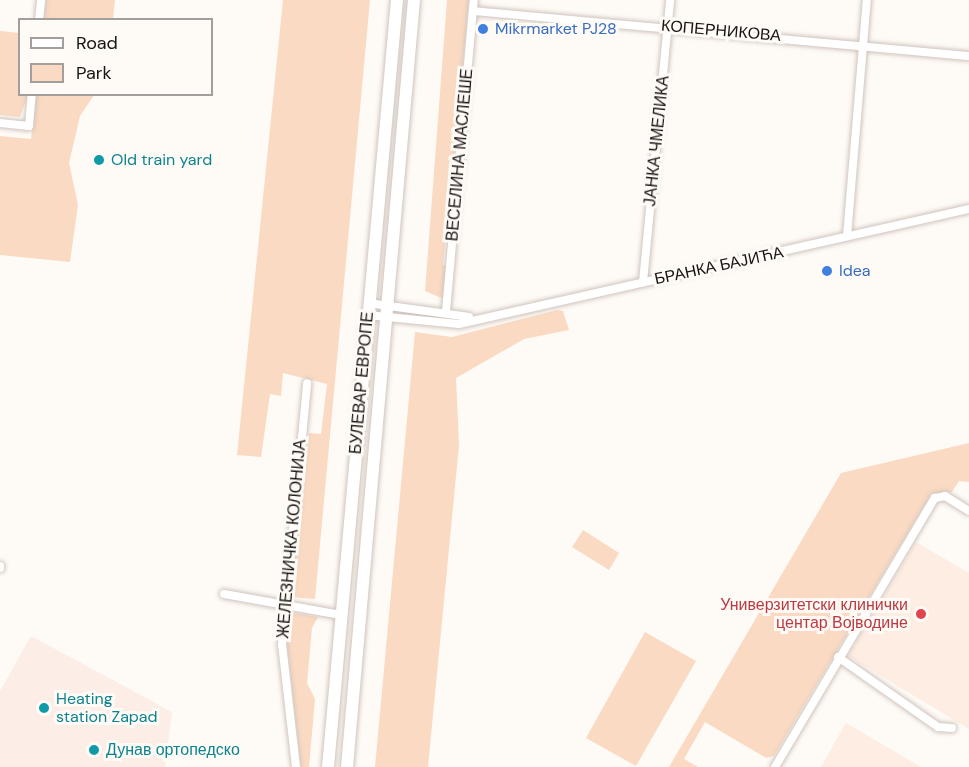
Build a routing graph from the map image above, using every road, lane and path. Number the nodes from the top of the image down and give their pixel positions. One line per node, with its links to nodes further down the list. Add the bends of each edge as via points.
1 (41, 0): 8 (street)
2 (397, 0): 17 (main road, БУЛЕВАР ЕВРОПЕ)
3 (414, 0): 18 (main road, БУЛЕВАР ЕВРОПЕ)
4 (474, 0): 7 (street, ВЕСЕЛИНА МАСЛЕШЕ)
5 (670, 0): 9 (street, ЈАНКА ЧМЕЛИКА)
6 (867, 0): 10 (street)
7 (473, 11): 9 (street, КОПЕРНИКОВА); 19 (street, ВЕСЕЛИНА МАСЛЕШЕ)
8 (39, 18)
9 (668, 26): 10 (street, КОПЕРНИКОВА); 16 (street, ЈАНКА ЧМЕЛИКА)
10 (862, 45): 11 (street, КОПЕРНИКОВА); 15 (street)
11 (969, 56)
12 (32, 96): 13 (street, via 29,126)
13 (0, 123)
14 (969, 209): 15 (street, БРАНКА БАЈИЋА)
15 (847, 236): 16 (street, БРАНКА БАЈИЋА)
16 (643, 282): 20 (street, БРАНКА БАЈИЋА)
17 (368, 309): 18 (street); 25 (main road, БУЛЕВАР ЕВРОПЕ)
18 (388, 311): 19 (street, БРАНКА БАЈИЋА); 20 (street, БРАНКА БАЈИЋА, via 459,324); 30 (main road, БУЛЕВАР ЕВРОПЕ)
19 (446, 311): 20 (street, БРАНКА БАЈИЋА)
20 (469, 317)
21 (306, 383): 24 (street, ЖЕЛЕЗНИЧКА КОЛОНИЈА)
22 (969, 511): 26 (street, via 945,496 932,501)
23 (224, 594): 24 (street)
24 (284, 609): 25 (street); 28 (street, ЖЕЛЕЗНИЧКА КОЛОНИЈА, via 282,645)
25 (341, 615): 29 (main road, БУЛЕВАР ЕВРОПЕ)
26 (838, 657): 27 (street, via 938,727); 31 (street)
27 (952, 728)
28 (296, 767)
29 (328, 767)
30 (347, 767)
31 (775, 767)

